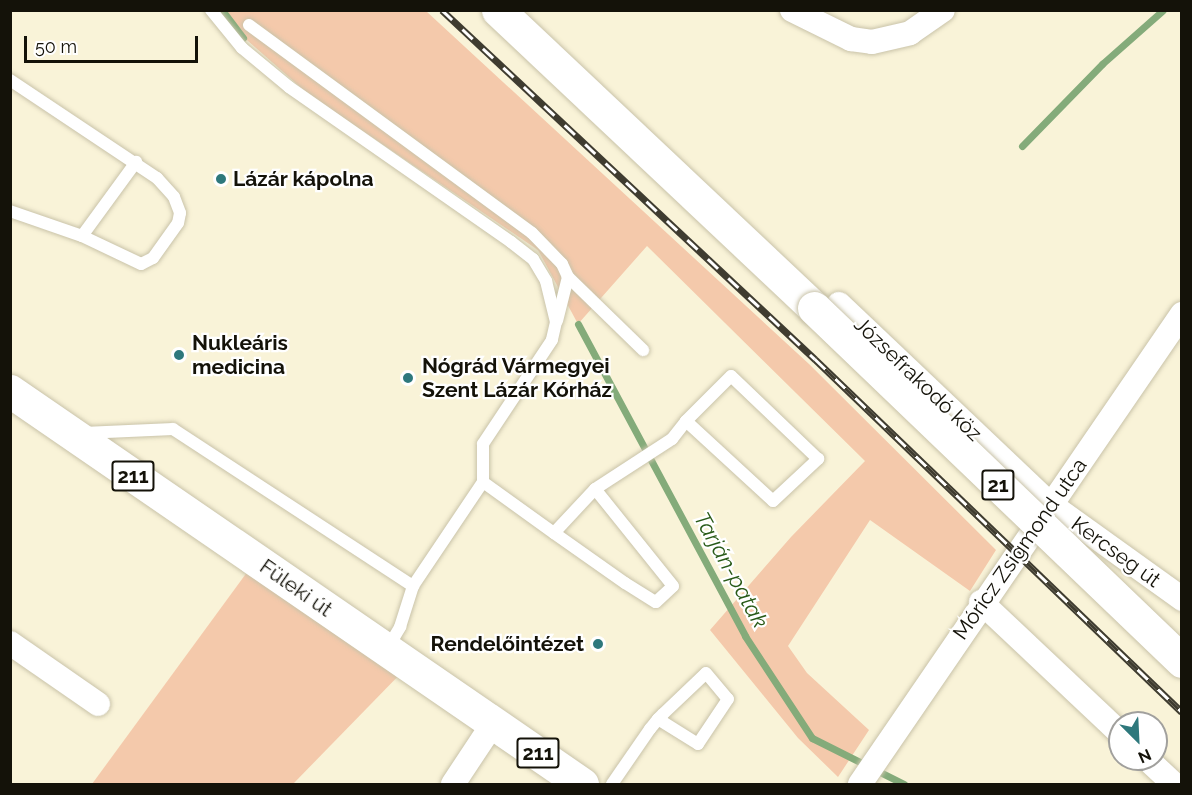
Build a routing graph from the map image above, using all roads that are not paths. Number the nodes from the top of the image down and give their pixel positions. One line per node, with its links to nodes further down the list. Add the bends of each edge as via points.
1 (211, 10): 13 (lane, via 242,48 329,118 533,259 546,281)
2 (498, 10): 11 (main road, 21)
3 (792, 10): 4 (street, via 851,39 872,42 910,33)
4 (943, 10)
5 (249, 25): 10 (lane, via 532,233 562,264)
6 (10, 80): 7 (lane)
7 (136, 162): 9 (lane); 9 (lane, via 163,183 180,213 178,223 153,258 145,264 135,263)
8 (10, 211): 9 (lane)
9 (82, 236)
10 (568, 277): 13 (lane); 14 (lane)
11 (826, 306): 20 (street, Józsefrakodó köz); 27 (main road, 21, bridge)
12 (1182, 314): 20 (street, Móricz Zsigmond utca)
13 (556, 322): 18 (lane, via 552,340 483,444)
14 (643, 350)
15 (10, 391): 17 (main road, Füleki út / 211)
16 (686, 421): 16 (lane, via 773,501 818,459 730,376); 19 (lane, via 672,439)
17 (71, 434): 22 (lane, via 173,429); 26 (main road, Füleki út / 211)
18 (483, 482): 21 (lane); 22 (lane)
19 (595, 489): 21 (lane); 21 (lane, via 673,586 656,602)
20 (1050, 504): 23 (street, Kercseg út); 24 (street, Móricz Zsigmond utca)
21 (554, 533)
22 (413, 586): 26 (lane, via 400,627)
23 (1182, 599)
24 (981, 602): 31 (street); 36 (street, Móricz Zsigmond utca)
25 (10, 643): 28 (street)
26 (385, 651): 30 (main road, Füleki út / 211)
27 (1182, 661)
28 (98, 704)
29 (658, 719): 29 (lane, via 706,673 728,699 698,744); 35 (lane)
30 (494, 722): 33 (street); 34 (main road, Füleki út / 211)
31 (1108, 722)
32 (1160, 771): 37 (street)
33 (453, 784)
34 (582, 784)
35 (612, 784)
36 (860, 784)
37 (1174, 784)

